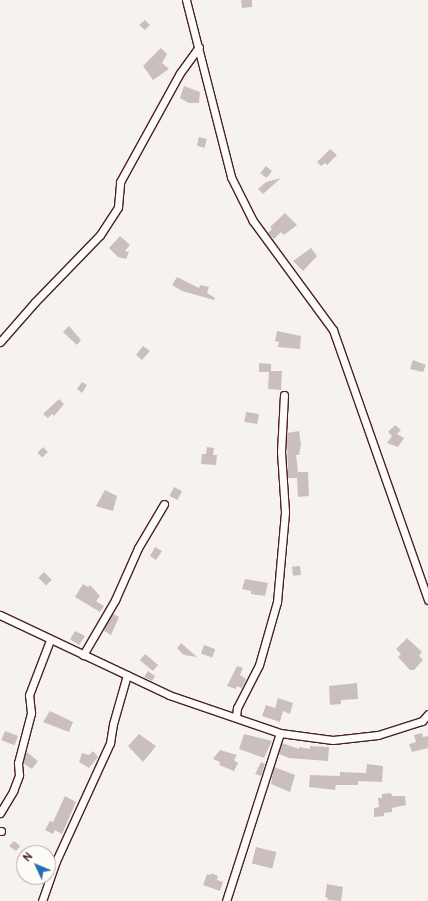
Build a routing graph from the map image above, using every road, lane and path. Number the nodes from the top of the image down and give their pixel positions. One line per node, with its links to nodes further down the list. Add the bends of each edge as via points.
1 (186, 0): 2 (street)
2 (200, 47): 3 (street, via 180,73 120,182 118,207 100,235); 6 (street, via 231,177 250,216 333,330)
3 (0, 342)
4 (284, 395): 12 (street, via 281,452 285,512 277,602 260,665 237,708)
5 (164, 504): 9 (street, via 138,548 114,600)
6 (428, 600)
7 (0, 615): 8 (street)
8 (50, 640): 9 (street); 14 (street, via 29,695 31,713 18,764 19,775)
9 (83, 655): 10 (street)
10 (127, 675): 12 (street, via 169,695); 15 (street, via 110,743 56,861)
11 (428, 714): 13 (street, via 422,721 378,735 333,740)
12 (236, 717): 13 (street)
13 (280, 733): 16 (street)
14 (0, 812)
15 (42, 901)
16 (226, 901)

